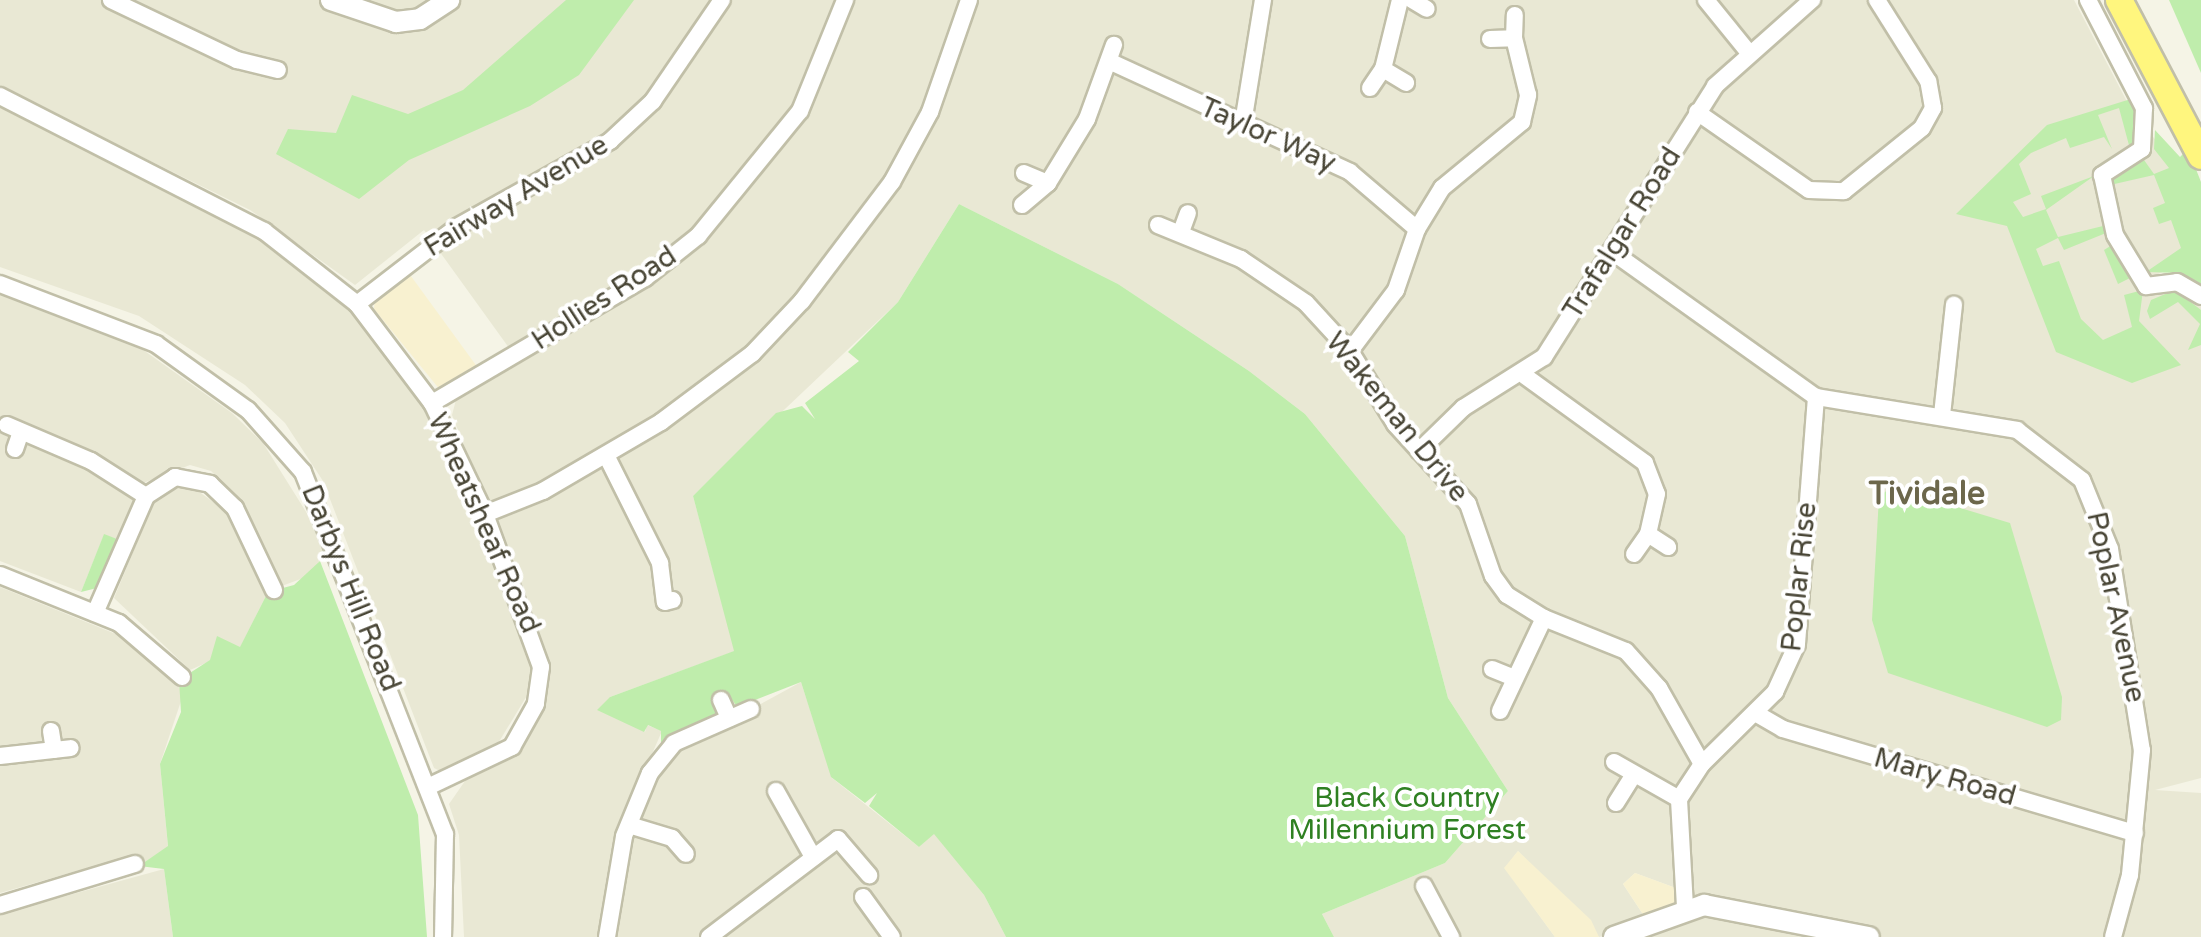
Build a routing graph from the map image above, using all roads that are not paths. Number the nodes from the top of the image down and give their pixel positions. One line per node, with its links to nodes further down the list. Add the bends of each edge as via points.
1 (111, 0): 22 (street, via 237,60)
2 (331, 0): 3 (street, via 396,22 420,19)
3 (449, 0)
4 (722, 0): 40 (street, Fairway Avenue, via 653,101 610,141 469,219)
5 (845, 0): 45 (street, Hollies Road, via 800,111 698,236 645,278)
6 (969, 0): 49 (street, via 930,112 851,242 752,354)
7 (1263, 0): 27 (street)
8 (1400, 0): 21 (street)
9 (1412, 0): 16 (street)
10 (1706, 0): 20 (street)
11 (1812, 0): 20 (street, Trafalgar Road)
12 (1877, 0): 26 (street, via 1928,81 1933,108 1922,128 1844,191 1809,190)
13 (2088, 0): 39 (street, via 2142,94 2142,149 2102,175 2112,226 2146,286 2177,282)
14 (2119, 0): 29 (highway)
15 (2139, 0): 28 (highway)
16 (1427, 9)
17 (1515, 15): 18 (street)
18 (1514, 38): 19 (street); 35 (street, via 1528,95 1522,122 1442,188)
19 (1490, 39)
20 (1749, 53): 26 (street, Trafalgar Road)
21 (1383, 69): 23 (street); 24 (street)
22 (278, 70)
23 (1406, 83)
24 (1370, 88)
25 (0, 96): 40 (street, Wheatsheaf Road, via 264,231)
26 (1697, 112): 37 (street, Trafalgar Road)
27 (1244, 117): 31 (street, Taylor Way, via 1209,112 1111,53 1087,119); 35 (street, Taylor Way, via 1350,172)
28 (2201, 122)
29 (2201, 156)
30 (1024, 173): 31 (street)
31 (1048, 183): 32 (street, Taylor Way)
32 (1022, 205)
33 (1188, 213): 36 (street)
34 (1158, 225): 36 (street, Wakeman Drive)
35 (1417, 229): 42 (street, via 1396,290)
36 (1181, 232): 42 (street, Wakeman Drive, via 1295,293)
37 (1611, 251): 43 (street, Trafalgar Road, via 1544,357); 44 (street, Poplar Avenue)
38 (0, 284): 73 (street, Darbys Hill Road, via 134,332 223,389 275,437 319,502)
39 (2201, 296)
40 (357, 304): 45 (street, Wheatsheaf Road)
41 (1954, 305): 46 (street)
42 (1350, 351): 48 (street, Wakeman Drive, via 1378,402)
43 (1525, 376): 48 (street, Trafalgar Road, via 1463,408); 52 (street, via 1645,463 1657,494)
44 (1816, 397): 46 (street, Poplar Avenue); 66 (street, Poplar Rise, via 1797,644)
45 (432, 403): 51 (street, Wheatsheaf Road)
46 (1942, 415): 78 (street, Poplar Avenue, via 2017,430 2044,443 2095,502 2139,715)
47 (15, 449): 50 (street, via 14,429 91,461)
48 (1419, 451): 59 (street, Wakeman Drive, via 1468,504 1493,576)
49 (607, 457): 51 (street); 57 (street, via 660,563)
50 (146, 496): 56 (street, via 175,477 210,484 235,508); 58 (street)
51 (485, 514): 73 (street, Wheatsheaf Road, via 538,648 540,683 512,747)
52 (1648, 534): 53 (street); 54 (street)
53 (1668, 547)
54 (1634, 554)
55 (0, 575): 58 (street)
56 (274, 590)
57 (665, 603)
58 (95, 613): 61 (street, via 134,633)
59 (1544, 618): 62 (street); 71 (street, Wakeman Drive, via 1626,651 1659,688)
60 (1492, 669): 62 (street)
61 (182, 677)
62 (1514, 678): 65 (street)
63 (721, 700): 67 (street)
64 (751, 709): 67 (street)
65 (1500, 711)
66 (1757, 714): 71 (street, Poplar Rise); 78 (street, Mary Road, via 1783,729)
67 (729, 718): 77 (street, via 664,753)
68 (51, 731): 69 (street, via 63,749)
69 (0, 756)
70 (1614, 762): 72 (street)
71 (1702, 764): 75 (street, Poplar Rise)
72 (1632, 777): 75 (street); 76 (street)
73 (430, 786): 87 (street, Darbys Hill Road, via 443,849)
74 (776, 791): 80 (street)
75 (1679, 799): 86 (street)
76 (1616, 803)
77 (629, 825): 79 (street, via 672,838); 88 (street)
78 (2135, 833): 94 (street, Poplar Avenue)
79 (686, 854)
80 (813, 857): 82 (street, via 838,839); 89 (street)
81 (135, 864): 85 (street)
82 (869, 875)
83 (1424, 886): 91 (street)
84 (863, 897): 90 (street)
85 (0, 905)
86 (1685, 907): 92 (street); 93 (street)
87 (445, 935)
88 (607, 937)
89 (709, 937)
90 (892, 937)
91 (1451, 937)
92 (1614, 937)
93 (1869, 937)
94 (2113, 937)

